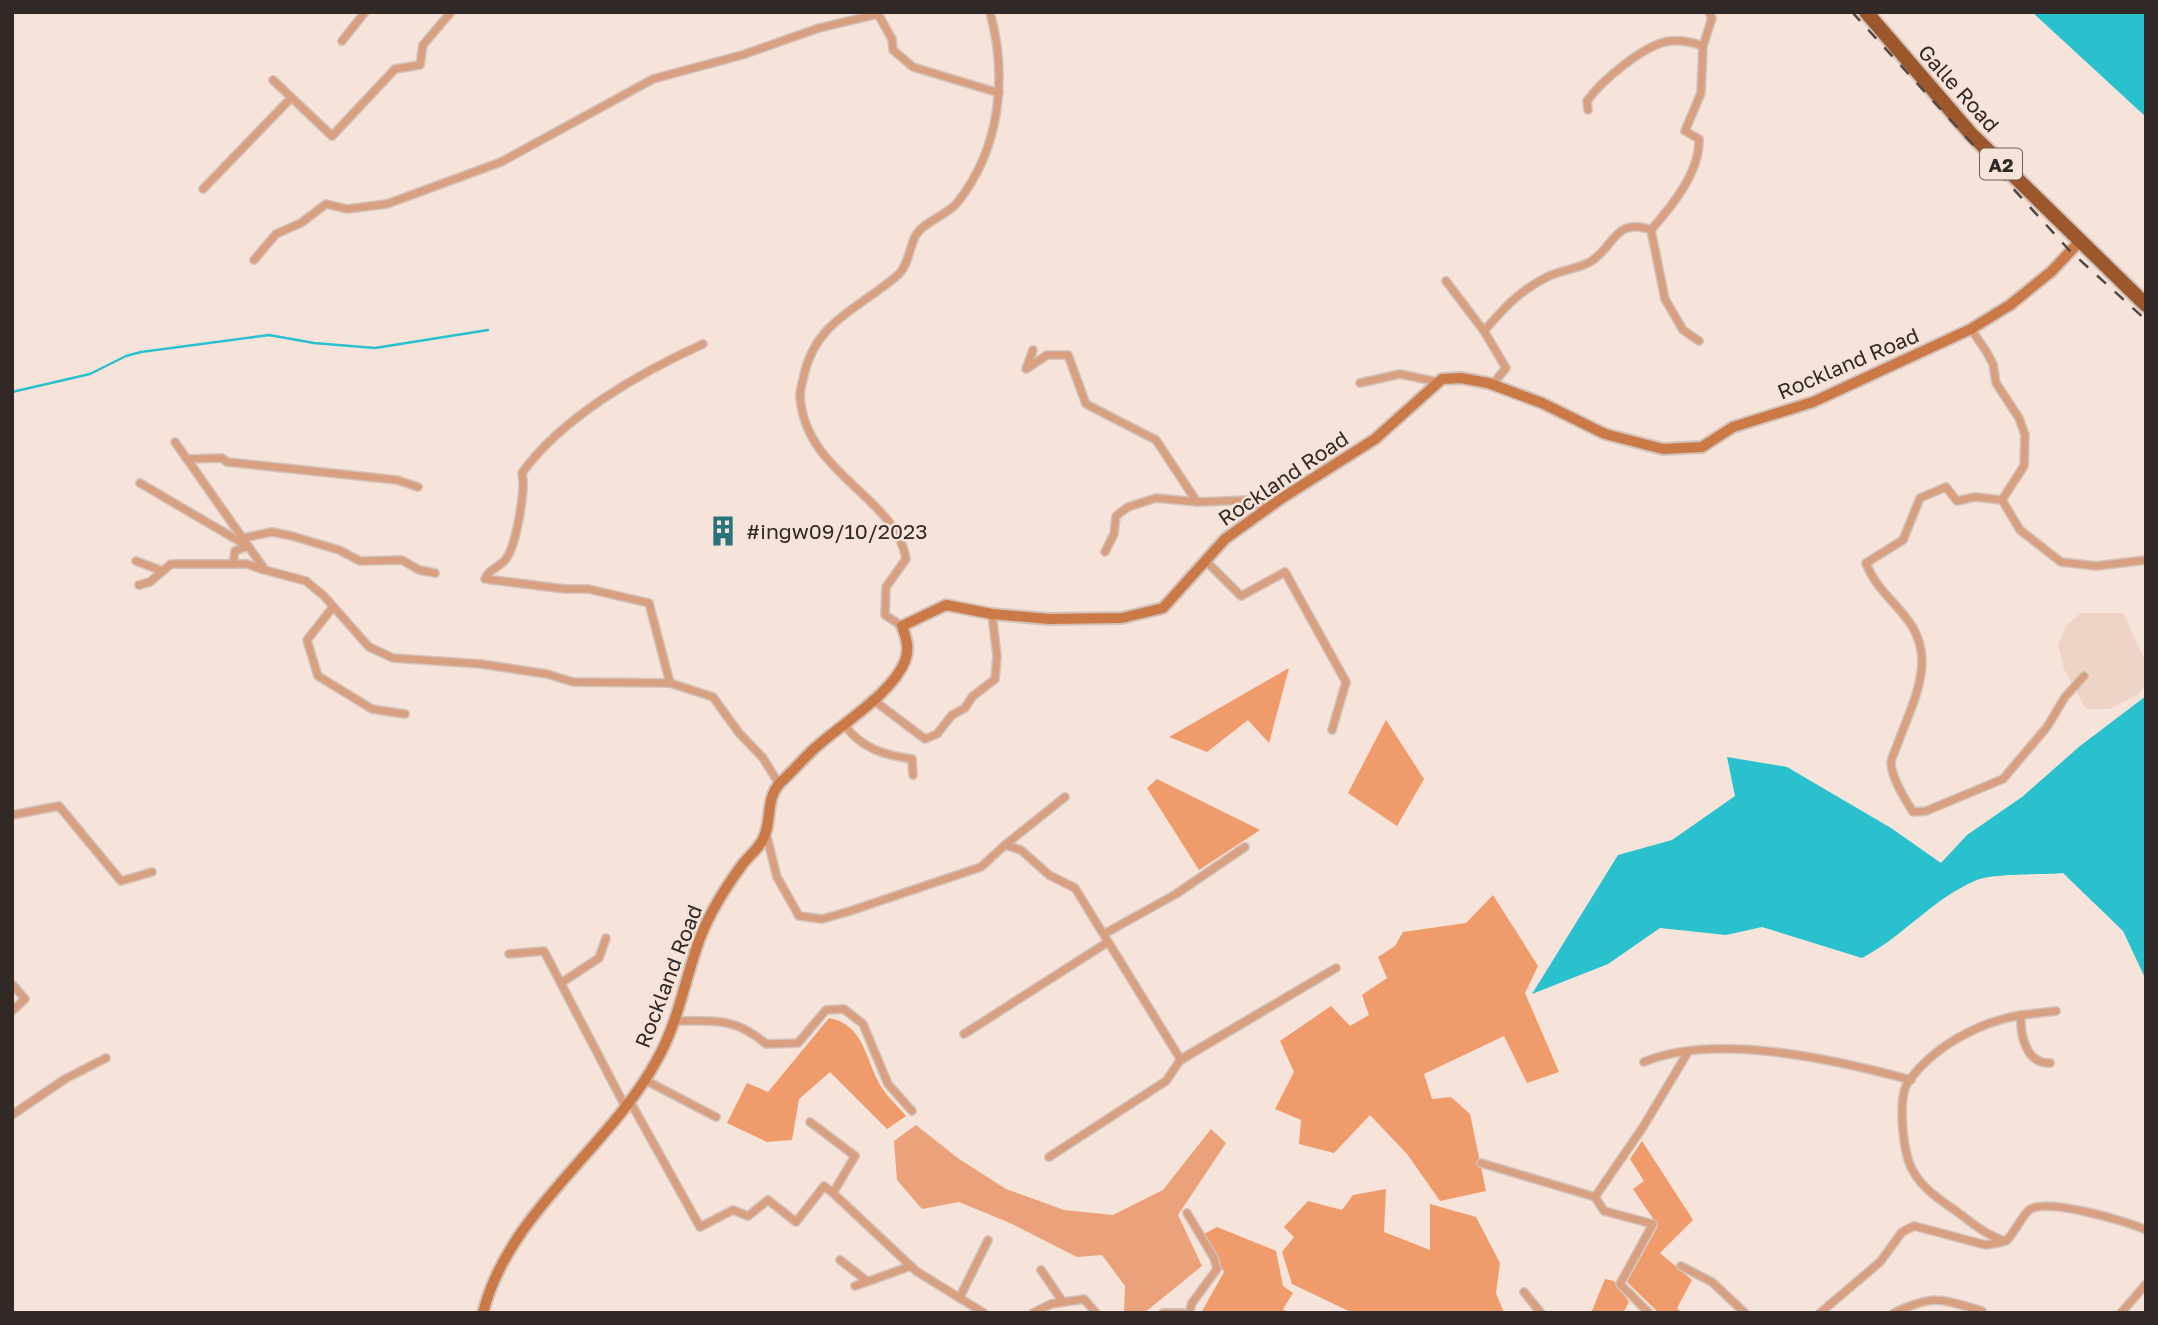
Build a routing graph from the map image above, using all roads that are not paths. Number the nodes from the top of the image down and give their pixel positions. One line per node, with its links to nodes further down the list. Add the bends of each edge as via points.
1 (365, 12): 6 (street)
2 (451, 12): 10 (street, via 423,45 420,65 395,69 332,136)
3 (990, 12): 9 (street, via 1000,70)
4 (1709, 12): 7 (street, via 1711,27)
5 (1866, 12): 14 (highway, Galle Road / A2, via 1971,134)
6 (342, 41)
7 (1703, 46): 11 (street, via 1667,41 1641,52 1595,91 1587,101); 13 (street, via 1701,93 1685,131 1699,139 1696,164 1690,181)
8 (273, 80): 10 (street)
9 (999, 93): 15 (street, via 913,67 893,50 878,14 653,79 501,162 387,204 347,209 326,204 276,234); 46 (street, via 991,142 956,205 916,233 902,271 826,328 809,354 800,394 809,437 904,541 906,559 886,587 885,615)
10 (291, 98): 12 (street)
11 (1588, 110)
12 (203, 189)
13 (1651, 230): 19 (street, via 1635,226 1617,233 1596,258 1518,295); 20 (street, via 1664,299 1683,330)
14 (2079, 242): 17 (highway, Galle Road / A2); 18 (street, Rockland Road, via 2010,305)
15 (254, 260)
16 (1446, 281): 19 (street)
17 (2146, 305)
18 (1971, 329): 25 (street, Rockland Road, via 1813,402 1733,427 1702,447 1663,449 1605,433); 30 (street, via 1993,364 1996,383 2025,435 2024,466)
19 (1484, 331): 25 (street, via 1506,368)
20 (1699, 341)
21 (703, 344): 48 (street, via 665,361 602,401 532,458 522,473 524,497 507,559 485,579 588,589 649,603)
22 (1033, 350): 31 (street, via 1026,369 1047,355 1068,355 1086,404 1156,440)
23 (1438, 382): 24 (street, via 1400,373); 25 (street, Rockland Road, via 1461,377); 32 (street, Rockland Road, via 1375,439)
24 (1360, 383)
25 (1492, 385)
26 (174, 442): 27 (street)
27 (187, 459): 29 (street, via 222,458 397,480); 33 (street)
28 (140, 483): 34 (street)
29 (418, 487)
30 (2002, 500): 37 (street, via 2020,530 2061,562 2096,566); 47 (street, via 1975,497 1957,501 1946,487 1935,489 1920,498 1903,540 1866,562 1885,598 1915,626 1922,661 1891,763 1913,812 1937,807 2003,779)
31 (1198, 502): 32 (street, via 1252,500); 35 (street, via 1156,498 1128,507 1116,516)
32 (1265, 510): 36 (street, Rockland Road)
33 (243, 538): 34 (street); 42 (street, via 272,532 360,561 402,559)
34 (248, 546): 39 (street, via 234,551); 41 (street)
35 (1105, 551)
36 (1205, 560): 45 (street, Rockland Road, via 1163,608 1139,616 1049,619); 52 (street, via 1241,596 1285,572 1346,682)
37 (2146, 560)
38 (136, 561): 40 (street)
39 (233, 564): 40 (street, via 171,564); 41 (street)
40 (160, 570): 43 (street)
41 (265, 570): 44 (street, via 306,581)
42 (435, 573)
43 (139, 585)
44 (333, 607): 48 (street, via 369,647 393,658 481,664 573,681); 50 (street, via 307,640 318,676 372,709)
45 (992, 614): 46 (street, Rockland Road, via 946,605); 49 (street, via 995,679 937,734 925,739)
46 (902, 626): 49 (street, Rockland Road, via 908,645 905,661 894,681)
47 (2084, 676)
48 (670, 683): 54 (street, via 713,697)
49 (872, 699): 51 (street, Rockland Road)
50 (405, 714)
51 (845, 726): 53 (street, via 856,740 879,754 912,759); 54 (street, Rockland Road)
52 (1332, 730)
53 (913, 775)
54 (779, 784): 57 (street, Rockland Road, via 769,804)
55 (1065, 797): 58 (street)
56 (12, 815): 60 (street, via 59,806 121,881)
57 (766, 833): 58 (street, via 777,877 799,916 811,919 847,912 981,867); 69 (street, Rockland Road, via 713,908)
58 (1005, 845): 62 (street, via 1021,850 1049,875 1074,888)
59 (1245, 847): 62 (street)
60 (152, 872)
61 (606, 938): 64 (street, via 600,958)
62 (1106, 938): 70 (street); 73 (street)
63 (509, 954): 64 (street, via 544,951)
64 (561, 983): 78 (street)
65 (12, 984): 66 (street, via 25,999)
66 (12, 1011)
67 (2056, 1011): 68 (street)
68 (2021, 1015): 75 (street, via 2020,1030 2030,1055 2041,1064); 77 (street, via 1996,1019 1964,1034)
69 (674, 1021): 76 (street, Rockland Road); 79 (street, via 723,1020 747,1027 766,1044 798,1043 826,1010 844,1009 863,1024 888,1084)
70 (964, 1034)
71 (1688, 1052): 74 (street, via 1659,1055); 77 (street, via 1748,1050 1849,1064); 86 (street)
72 (106, 1058): 80 (street)
73 (1181, 1059): 73 (street, via 1288,995 1336,968 1265,1010); 83 (street, via 1166,1081)
74 (1644, 1062)
75 (2050, 1063)
76 (645, 1080): 78 (street, Rockland Road); 81 (street)
77 (1911, 1080): 90 (street, via 1902,1114 1912,1171 1942,1201)
78 (629, 1106): 85 (street, via 700,1227 733,1210 748,1216 768,1200 796,1222 824,1186); 102 (street, Rockland Road, via 529,1221 490,1285)
79 (912, 1111)
80 (12, 1115)
81 (716, 1117)
82 (810, 1122): 85 (street, via 856,1156)
83 (1049, 1157)
84 (1481, 1163): 86 (street)
85 (833, 1193): 92 (street)
86 (1595, 1196): 110 (street, via 1604,1211 1653,1224 1620,1284)
87 (1186, 1213): 108 (street, via 1217,1269)
88 (2146, 1230): 90 (street, via 2097,1214 2043,1205 2030,1210)
89 (988, 1241): 99 (street)
90 (2006, 1241): 112 (street, via 1986,1245 1914,1226 1902,1232 1880,1262)
91 (840, 1260): 95 (street)
92 (911, 1266): 95 (street); 99 (street)
93 (1681, 1266): 111 (street, via 1712,1282)
94 (1041, 1270): 100 (street)
95 (867, 1281): 97 (street)
96 (2146, 1284): 114 (street)
97 (855, 1286)
98 (1524, 1292): 109 (street)
99 (960, 1297): 103 (street)
100 (1063, 1302): 104 (street); 105 (street, via 1084,1299)
101 (1982, 1311): 113 (street, via 1937,1298)
102 (483, 1313)
103 (984, 1313)
104 (1033, 1313)
105 (1096, 1313)
106 (1163, 1313): 107 (street)
107 (1183, 1313)
108 (1189, 1313)
109 (1541, 1313)
110 (1649, 1313)
111 (1745, 1313)
112 (1819, 1313)
113 (1894, 1313)
114 (2121, 1313)

